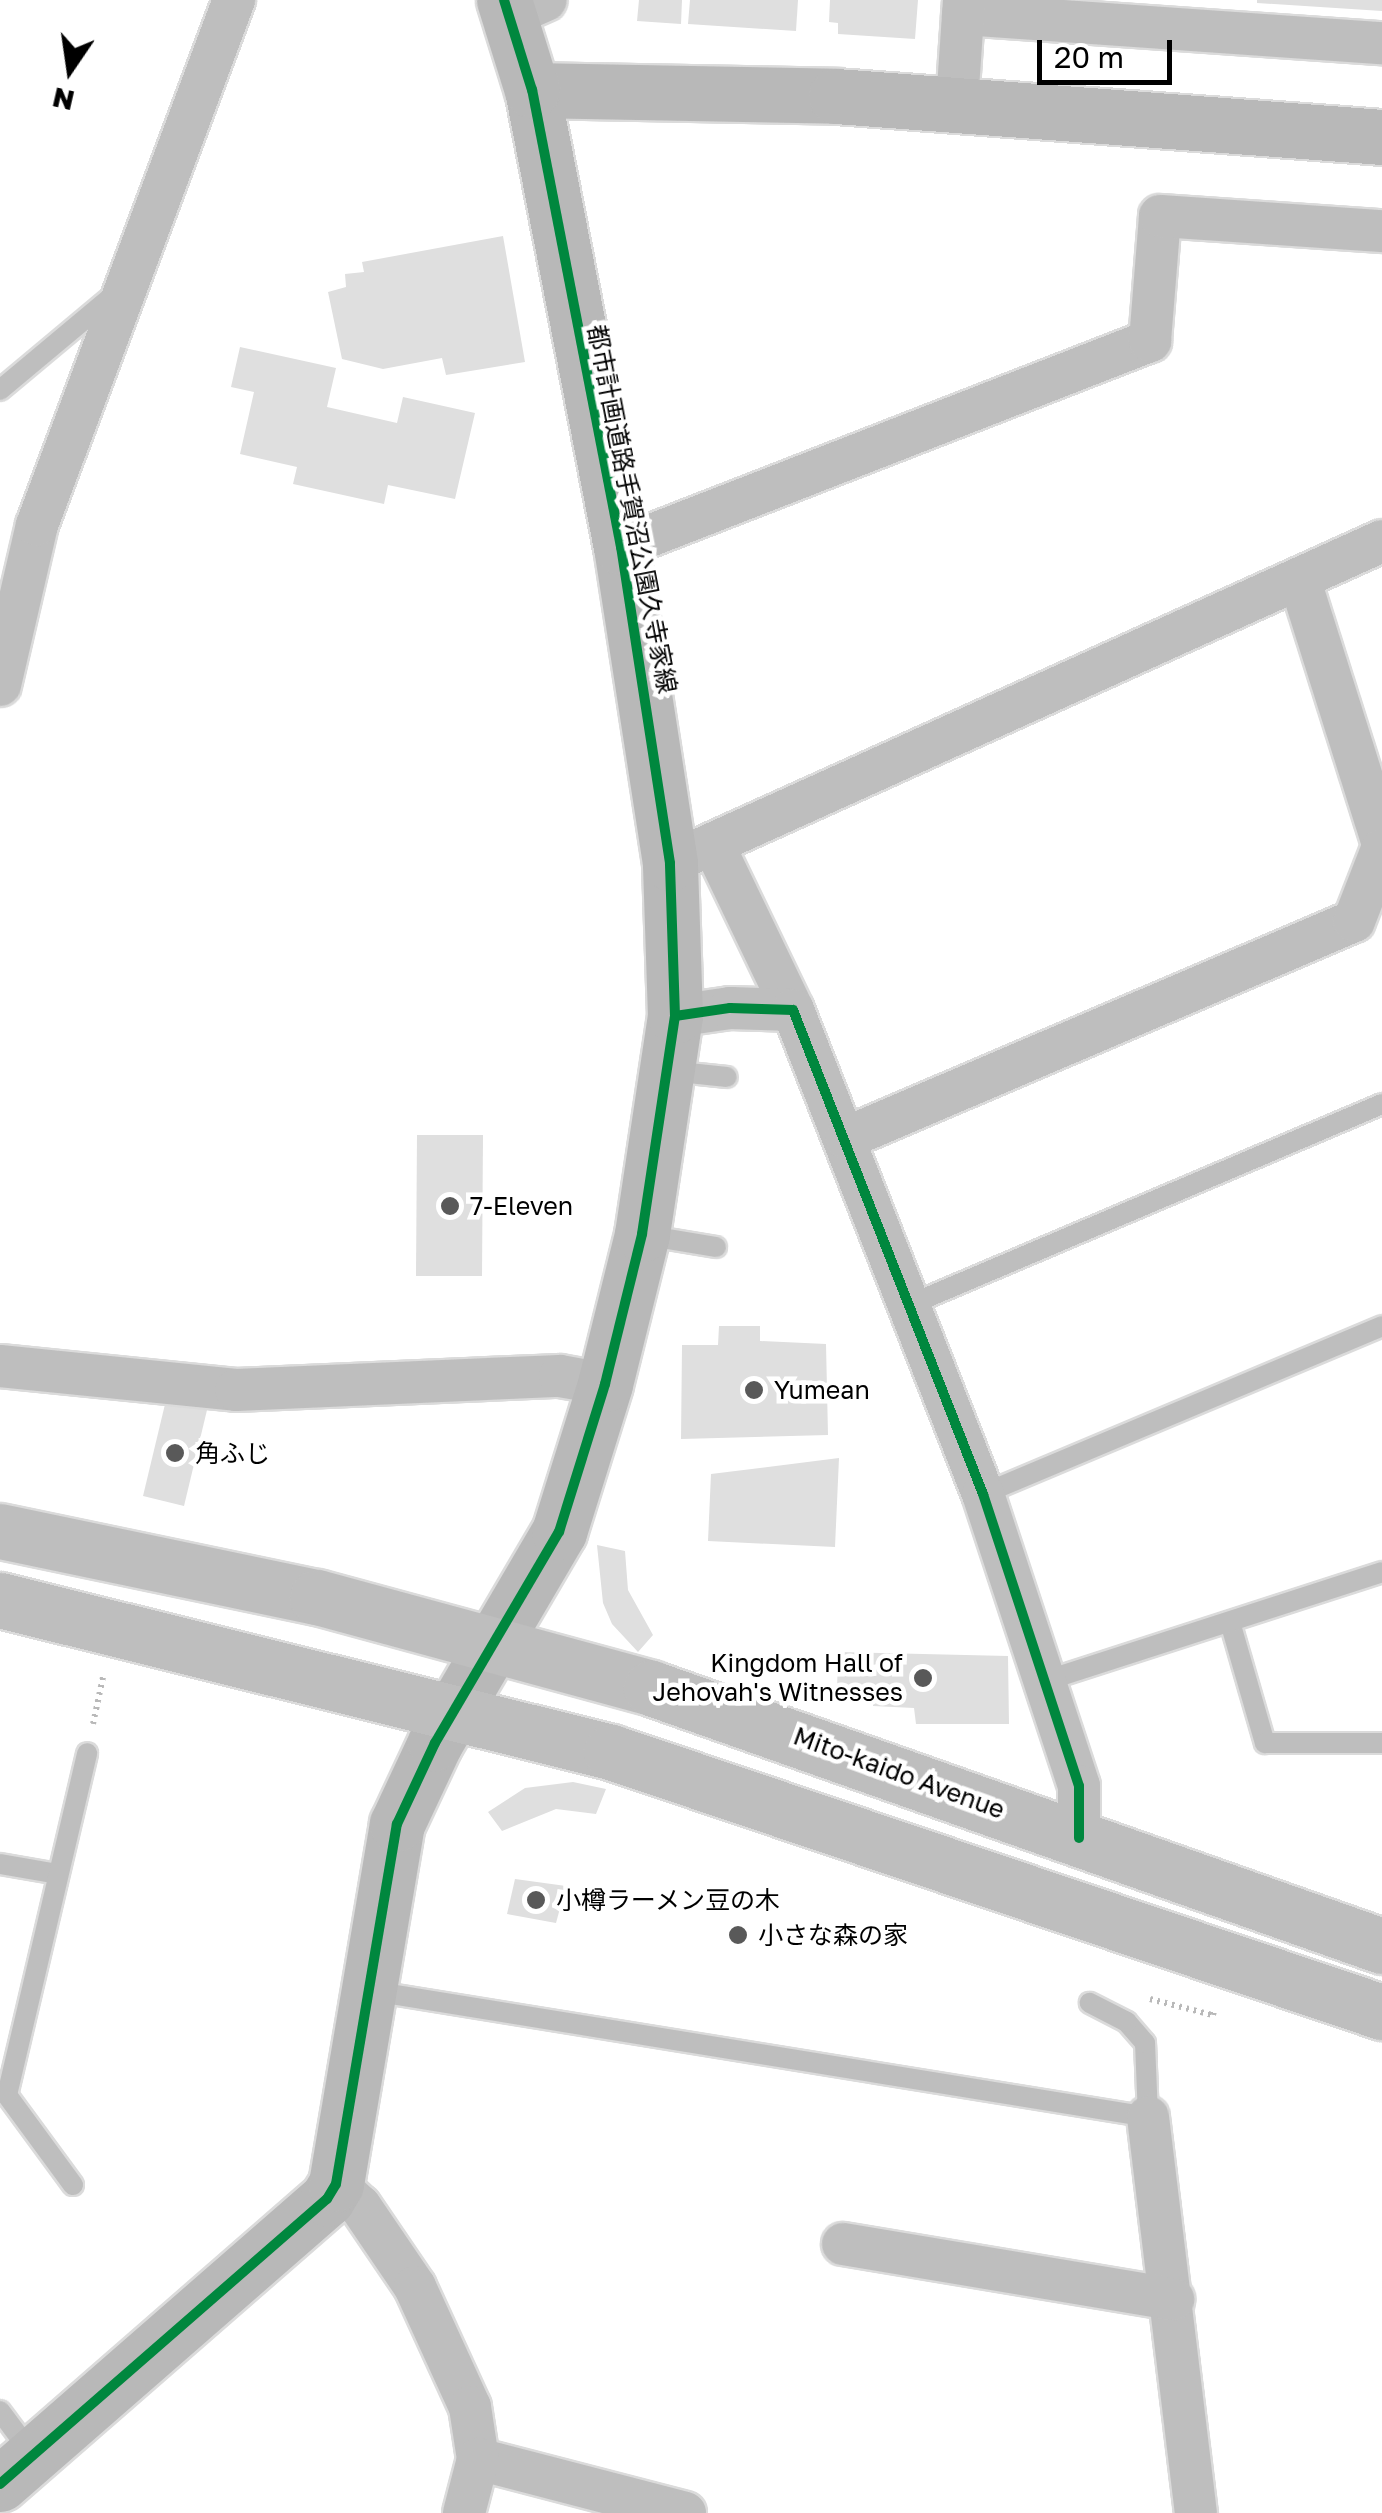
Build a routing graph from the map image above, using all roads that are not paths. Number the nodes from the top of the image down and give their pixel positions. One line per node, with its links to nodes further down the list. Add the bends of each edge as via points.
1 (234, 0): 9 (street)
2 (520, 5): 5 (street, 都市計画道路手賀沼公園久寺家線)
3 (963, 7): 4 (street); 6 (street)
4 (1382, 42)
5 (532, 90): 6 (street); 12 (street, 都市計画道路手賀沼公園久寺家線)
6 (956, 103): 7 (street)
7 (1375, 137)
8 (1382, 231): 12 (street, via 1160,216 1150,340)
9 (121, 289): 10 (lane); 14 (street, via 37,525)
10 (0, 390)
11 (1382, 541): 13 (street)
12 (621, 547): 16 (street, 都市計画道路手賀沼公園久寺家線)
13 (1300, 581): 15 (street); 16 (street)
14 (0, 685)
15 (1382, 845): 22 (street, via 1354,921)
16 (692, 854): 17 (street); 18 (street, 都市計画道路手賀沼公園久寺家線)
17 (794, 1010): 18 (street, via 714,1008); 22 (street)
18 (674, 1016): 19 (street, 都市計画道路手賀沼公園久寺家線)
19 (670, 1071): 20 (lane); 23 (street, 都市計画道路手賀沼公園久寺家線)
20 (728, 1077)
21 (1382, 1104): 25 (lane)
22 (846, 1138): 25 (street)
23 (642, 1234): 24 (lane); 28 (street, 都市計画道路手賀沼公園久寺家線)
24 (716, 1247)
25 (907, 1306): 29 (street)
26 (1382, 1326): 29 (lane)
27 (0, 1366): 28 (street, via 236,1390 560,1376)
28 (605, 1384): 34 (street, 都市計画道路手賀沼公園久寺家線, via 559,1532)
29 (983, 1494): 35 (street)
30 (0, 1530): 34 (highway, Mito-kaido Avenue)
31 (1382, 1572): 33 (lane)
32 (0, 1600): 36 (highway)
33 (1230, 1622): 35 (lane); 37 (lane, via 1265,1743)
34 (499, 1643): 36 (street, 都市計画道路手賀沼公園久寺家線); 39 (highway, Mito-kaido Avenue, via 815,1742)
35 (1045, 1681): 39 (street, via 1079,1786)
36 (456, 1710): 43 (street, 都市計画道路手賀沼公園久寺家線, via 397,1824); 45 (highway, via 611,1752)
37 (1382, 1743)
38 (87, 1753): 41 (lane)
39 (1079, 1838): 42 (highway, Mito-kaido Avenue)
40 (0, 1864): 41 (lane)
41 (58, 1874): 47 (lane, via 7,2095)
42 (1382, 1946)
43 (366, 1990): 46 (lane); 48 (street, 都市計画道路手賀沼公園久寺家線)
44 (1090, 2003): 46 (lane, via 1127,2022 1146,2043)
45 (1382, 2012)
46 (1148, 2118): 50 (street)
47 (73, 2184)
48 (336, 2184): 52 (street, via 360,2206 416,2287 470,2407); 53 (street)
49 (843, 2244): 50 (street)
50 (1173, 2299): 56 (street)
51 (0, 2411): 53 (lane)
52 (478, 2459): 54 (street); 55 (street)
53 (17, 2470)
54 (464, 2513)
55 (685, 2513)
56 (1196, 2513)

